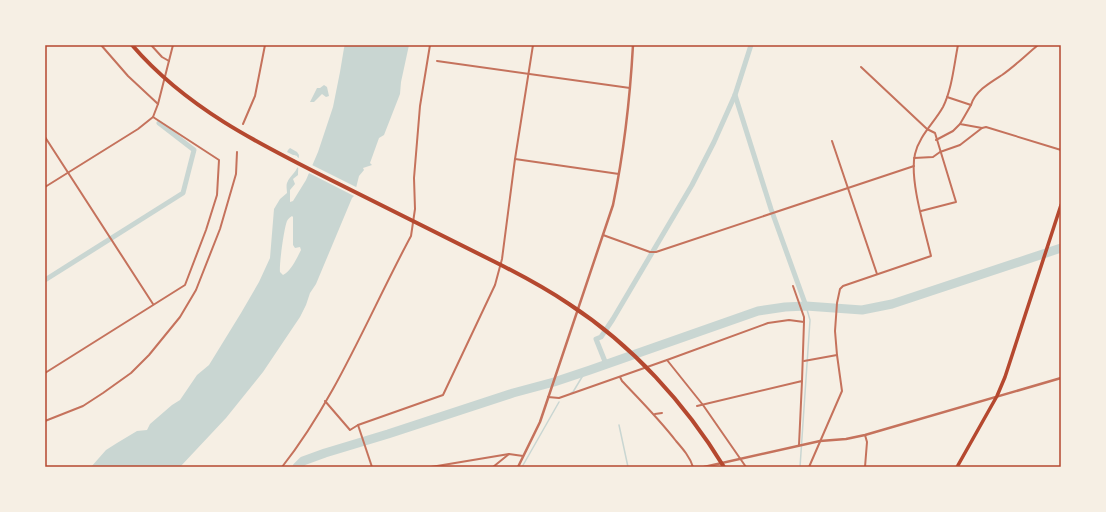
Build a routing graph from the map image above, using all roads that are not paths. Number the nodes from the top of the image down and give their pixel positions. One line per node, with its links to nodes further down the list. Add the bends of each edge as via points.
1 (101, 45): 17 (street, via 128,76)
2 (132, 45): 73 (highway, via 172,86 211,115 250,138 496,262 570,304 627,349 650,371 685,410)
3 (151, 45): 12 (street)
4 (172, 45): 12 (street)
5 (265, 45): 20 (street, via 255,96)
6 (430, 45): 53 (street, via 420,106 414,178 415,209 411,236)
7 (533, 45): 14 (street)
8 (633, 45): 15 (street)
9 (958, 45): 16 (street)
10 (1038, 45): 18 (street, via 987,85 977,94)
11 (437, 60): 14 (street)
12 (169, 61): 17 (street)
13 (861, 67): 23 (street)
14 (529, 74): 15 (street); 31 (street)
15 (630, 88): 34 (street)
16 (948, 97): 18 (street); 23 (street)
17 (158, 104): 19 (street)
18 (971, 105): 21 (street)
19 (153, 117): 33 (street); 42 (street, via 219,160 217,195 185,285)
20 (243, 124)
21 (960, 124): 22 (street); 25 (street, via 953,132)
22 (982, 128): 27 (street, via 986,127); 29 (street, via 960,145)
23 (927, 130): 25 (street, via 935,133); 30 (street, via 917,146)
24 (45, 137): 33 (street)
25 (936, 140): 29 (street)
26 (832, 141): 36 (street)
27 (1061, 150)
28 (237, 152): 58 (street, via 236,174 220,229 196,290 180,317 131,373 83,406)
29 (940, 152): 30 (street, via 933,157); 38 (street, via 956,202)
30 (914, 158): 32 (street)
31 (515, 159): 34 (street); 59 (street, via 502,259 495,285 442,395)
32 (914, 166): 36 (street); 38 (street)
33 (68, 172): 35 (street); 42 (street)
34 (619, 174): 39 (street, via 613,205)
35 (45, 187)
36 (847, 188): 39 (street, via 656,252); 40 (street)
37 (1061, 205): 51 (main road)
38 (921, 212): 40 (street, via 931,256)
39 (603, 235): 52 (street)
40 (877, 274): 44 (street, via 840,289 835,330)
41 (793, 286): 43 (street)
42 (153, 304): 47 (street)
43 (804, 322): 45 (street, via 789,320 768,323); 46 (street)
44 (837, 355): 46 (street); 61 (street, via 842,391)
45 (667, 360): 48 (street); 54 (street)
46 (804, 360): 50 (street)
47 (45, 373)
48 (620, 376): 52 (street, via 559,398); 57 (street)
49 (1061, 378): 51 (street)
50 (802, 381): 54 (street); 62 (street)
51 (997, 396): 60 (street); 77 (main road)
52 (548, 397): 64 (street, via 540,422)
53 (325, 401): 59 (street, via 350,430); 66 (street, via 295,451)
54 (703, 405): 55 (street); 65 (street)
55 (697, 406)
56 (662, 413): 57 (street)
57 (655, 414): 71 (street, via 690,459)
58 (45, 422)
59 (358, 425): 67 (street)
60 (865, 435): 61 (street); 76 (street)
61 (820, 441): 62 (street); 75 (street)
62 (798, 445): 65 (street)
63 (509, 454): 64 (street); 68 (street); 69 (street)
64 (523, 457): 70 (street)
65 (741, 458): 72 (street); 74 (street)
66 (282, 467)
67 (372, 467)
68 (430, 467)
69 (493, 467)
70 (518, 467)
71 (693, 467)
72 (704, 467)
73 (724, 467)
74 (746, 467)
75 (809, 467)
76 (865, 467)
77 (957, 467)

